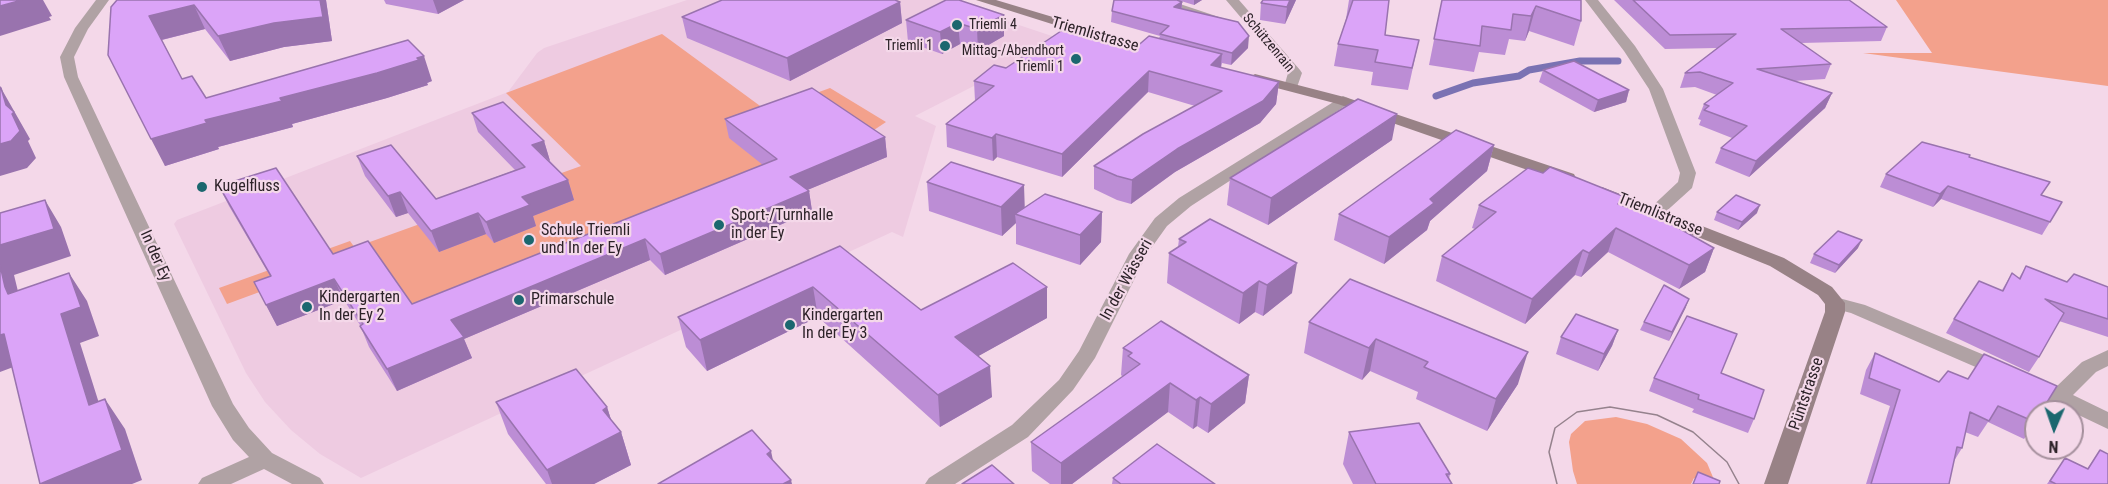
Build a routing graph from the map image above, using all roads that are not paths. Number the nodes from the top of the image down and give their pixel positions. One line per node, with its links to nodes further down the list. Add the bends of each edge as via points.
1 (103, 0): 16 (street, In der Ey, via 67,57 71,77 224,406 241,434)
2 (982, 0): 7 (street, Triemlistrasse)
3 (1154, 0): 6 (street)
4 (1232, 0): 6 (street, Schützenrain)
5 (1590, 0): 11 (street, via 1656,89 1688,173 1686,183)
6 (1252, 26): 9 (street, Schützenrain, via 1296,73)
7 (1174, 57)
8 (1239, 74): 9 (street, Triemlistrasse)
9 (1291, 87): 10 (street, Triemlistrasse)
10 (1343, 101): 11 (street, Triemlistrasse, via 1533,164); 19 (street, In der Wässeri, via 1185,202 1161,222 1138,254 1088,353 1066,385 1020,430)
11 (1655, 212): 12 (street, Triemlistrasse, via 1777,262 1825,291)
12 (1835, 303): 14 (street, Triemlistrasse, via 1858,309); 20 (street, Püntstrasse)
13 (2108, 357): 14 (street, via 2089,367)
14 (2060, 396): 15 (street, Triemlistrasse)
15 (2108, 421)
16 (264, 459): 17 (street); 18 (street, In der Ey)
17 (210, 484)
18 (312, 484)
19 (937, 484)
20 (1776, 484)

